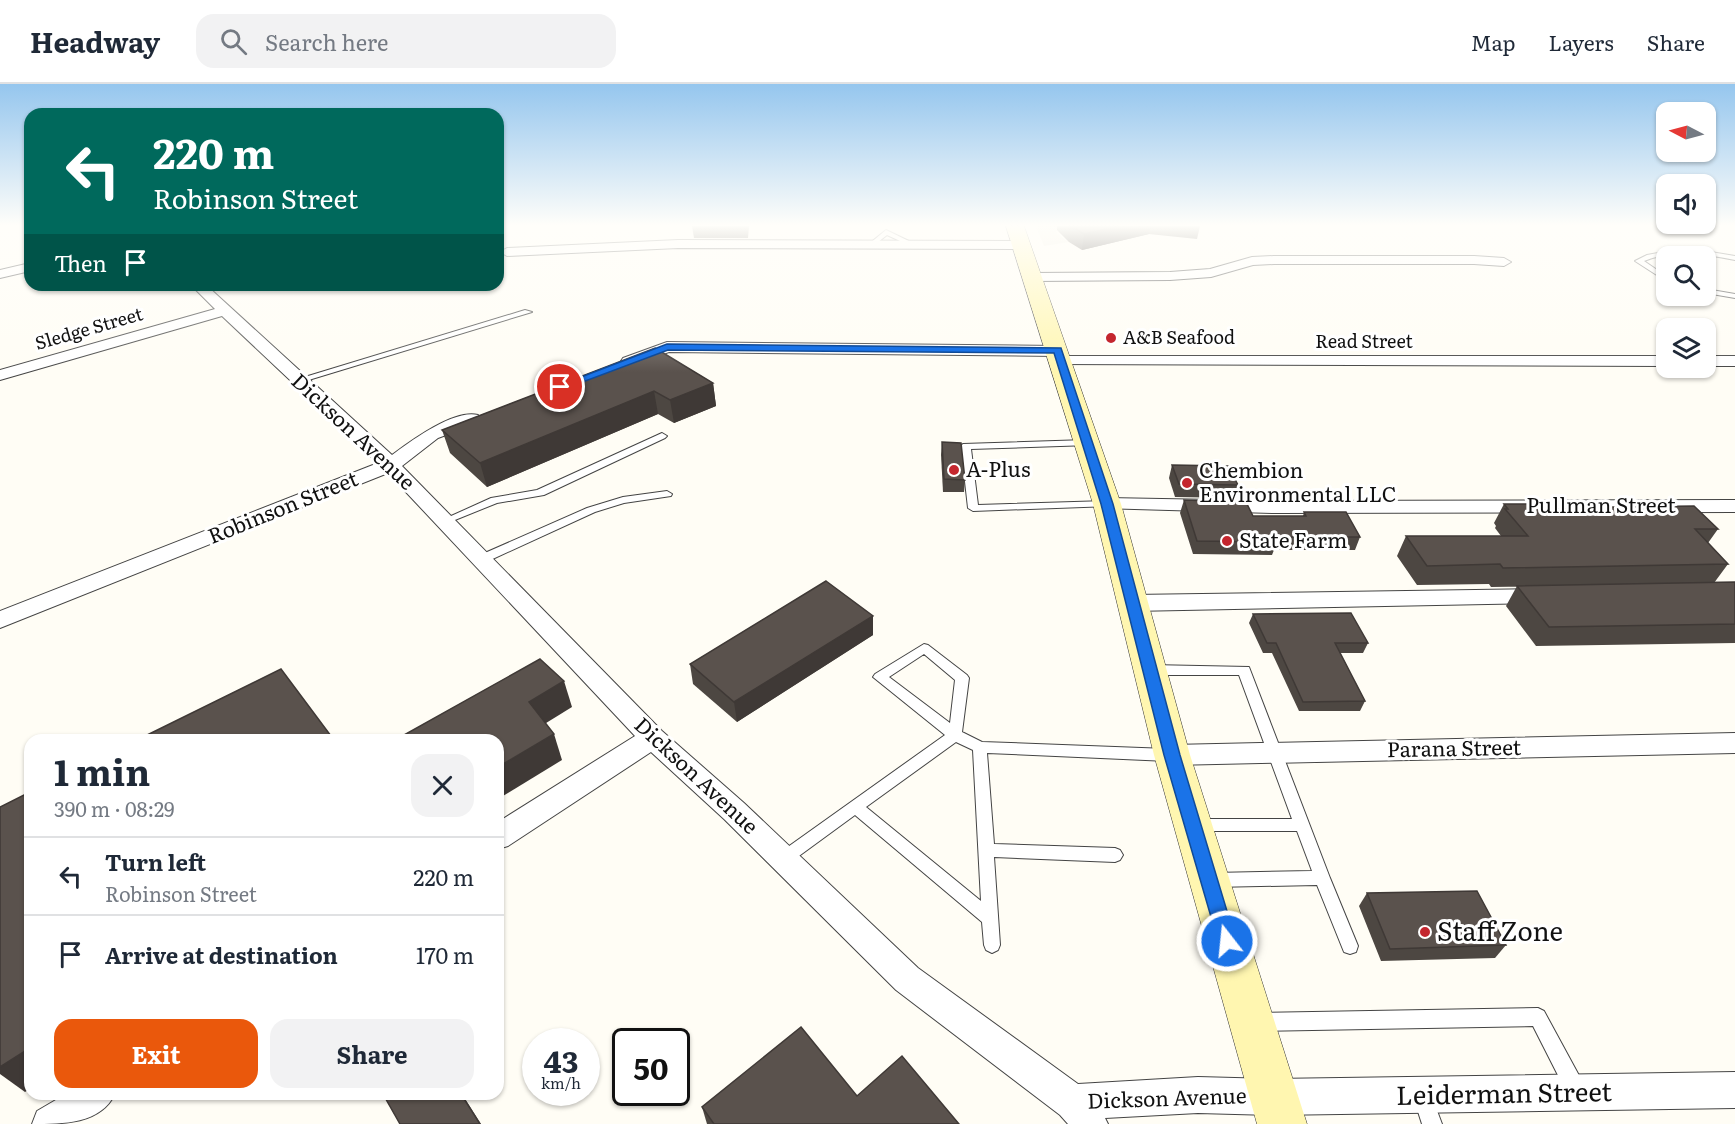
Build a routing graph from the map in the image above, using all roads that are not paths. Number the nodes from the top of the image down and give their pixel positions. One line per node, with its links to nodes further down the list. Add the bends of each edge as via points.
1 (1190, 275): 2 (street)
2 (1032, 277): 8 (main road)
3 (204, 291): 6 (street, Dickson Avenue)
4 (1716, 293): 5 (lane)
5 (1735, 296)
6 (223, 311): 13 (street, Sledge Street); 14 (street, Dickson Avenue)
7 (528, 312): 14 (lane)
8 (1059, 356): 9 (street, Read Street); 12 (street, via 667,347); 17 (main road)
9 (1656, 361)
10 (1716, 361): 11 (street)
11 (1735, 361)
12 (611, 368)
13 (0, 375)
14 (299, 380): 18 (street, Dickson Avenue)
15 (488, 414): 18 (street, Robinson Street, via 432,435)
16 (663, 436): 22 (lane, via 540,493 495,500)
17 (1087, 443): 20 (main road); 20 (lane, via 966,446 973,507)
18 (391, 465): 22 (street, Dickson Avenue); 26 (street, Robinson Street)
19 (667, 494): 23 (lane, via 623,500 591,510)
20 (1107, 504): 21 (street, Pullman Street); 25 (main road)
21 (1735, 506)
22 (445, 520): 23 (street, Dickson Avenue)
23 (482, 559): 29 (street, Dickson Avenue)
24 (1568, 595): 25 (street)
25 (1132, 603): 27 (main road)
26 (0, 620)
27 (1150, 670): 32 (lane, via 1244,670); 33 (main road)
28 (956, 735): 28 (lane, via 962,678 924,648 880,677); 31 (lane); 34 (lane)
29 (653, 738): 37 (street); 40 (street, Dickson Avenue)
30 (1735, 742): 32 (street, Parana Street)
31 (980, 747): 33 (lane); 38 (lane)
32 (1274, 753): 33 (street, Parana Street); 36 (lane)
33 (1172, 755): 35 (main road)
34 (856, 807): 40 (lane); 43 (lane)
35 (1193, 825): 36 (lane); 42 (main road)
36 (1302, 825): 41 (lane)
37 (504, 833)
38 (986, 850): 39 (lane); 43 (lane)
39 (1115, 855)
40 (783, 859): 52 (street, Dickson Avenue, via 907,979)
41 (1322, 878): 42 (lane); 45 (lane)
42 (1209, 880): 46 (main road)
43 (989, 917): 44 (lane)
44 (992, 945)
45 (1350, 946)
46 (1251, 1022): 48 (lane, via 1538,1017); 51 (main road)
47 (1735, 1090): 48 (street, Leiderman Street)
48 (1578, 1093): 50 (street, Leiderman Street)
49 (88, 1100): 53 (street)
50 (1427, 1109): 51 (street, Leiderman Street)
51 (1277, 1111): 52 (street, Dickson Avenue, via 1198,1095)
52 (1081, 1113)
53 (50, 1124)

